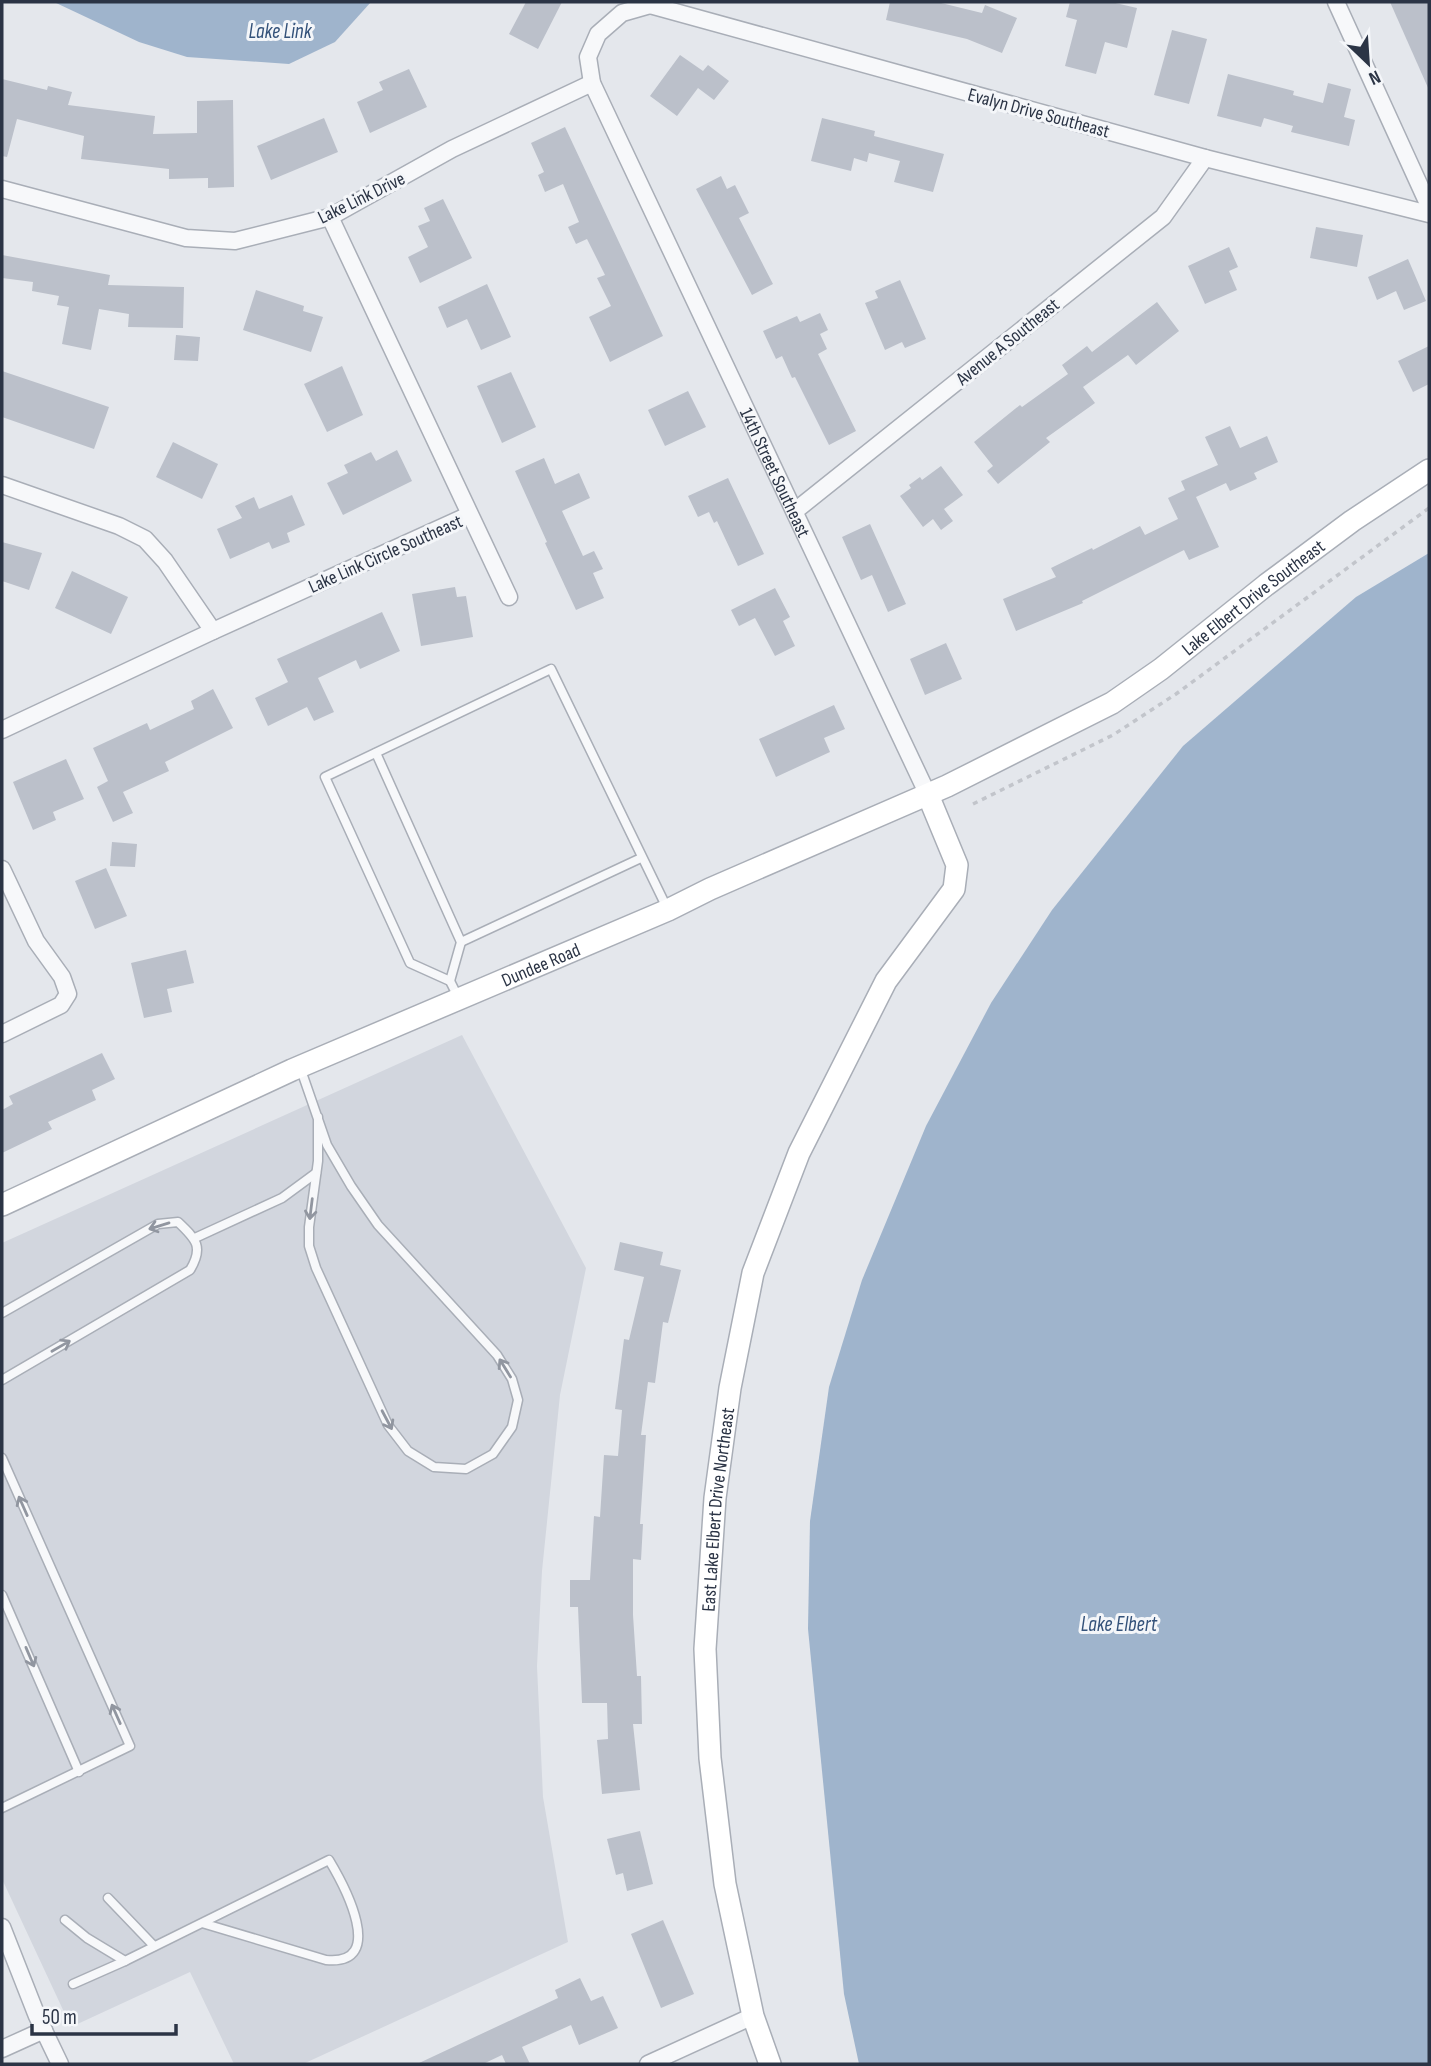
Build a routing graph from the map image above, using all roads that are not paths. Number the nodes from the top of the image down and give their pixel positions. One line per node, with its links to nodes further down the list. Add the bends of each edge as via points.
1 (1336, 2): 6 (street)
2 (651, 3): 3 (street, via 622,13 598,34 588,57); 4 (street, Evalyn Drive Southeast)
3 (592, 83): 8 (street, Lake Link Drive, via 452,149); 11 (street, 14th Street Southeast)
4 (1205, 158): 7 (street, Evalyn Drive Southeast); 11 (street, Avenue A Southeast, via 1163,216)
5 (2, 189): 8 (street, Lake Link Drive, via 186,238 235,241)
6 (1429, 206)
7 (1429, 214)
8 (330, 217): 12 (street, Lake Link Circle Southeast)
9 (1429, 470): 15 (main road, Lake Elbert Drive Southeast, via 1352,521 1161,669)
10 (2, 485): 14 (street, via 145,538)
11 (795, 511): 18 (street, 14th Street Southeast)
12 (469, 515): 13 (street); 14 (street, Lake Link Circle Southeast)
13 (509, 597)
14 (213, 631): 16 (street, Lake Link Circle Southeast)
15 (1076, 721): 18 (main road, Dundee Road)
16 (2, 730)
17 (376, 752): 19 (lane, via 551,669); 23 (lane); 24 (lane, via 325,777 410,963)
18 (928, 794): 20 (main road, 14th Street Southeast); 22 (main road, Dundee Road)
19 (641, 858): 22 (lane); 23 (lane)
20 (957, 865): 44 (main road, East Lake Elbert Drive Northeast, via 954,889 887,981 799,1153 753,1273 730,1388 715,1498 705,1649 710,1758 725,1884)
21 (2, 869): 25 (street, via 36,941 62,977 68,994 61,1005)
22 (668, 910): 24 (main road, Dundee Road)
23 (461, 942): 24 (lane)
24 (454, 989): 26 (main road, Dundee Road)
25 (2, 1034)
26 (300, 1067): 27 (lane); 29 (main road, Dundee Road)
27 (318, 1117): 28 (lane); 28 (lane, one-way to 27, via 309,1246 388,1425 408,1451 434,1467 466,1469 493,1454 512,1427 518,1400 512,1379 497,1355 378,1225 327,1145)
28 (316, 1173): 30 (lane, via 282,1198)
29 (2, 1205)
30 (195, 1238): 31 (lane, one-way to 31, via 178,1222 158,1224); 32 (lane, one-way to 30, via 190,1270 198,1257)
31 (2, 1313)
32 (2, 1380)
33 (2, 1458): 35 (lane, one-way to 33, via 130,1746)
34 (2, 1595): 35 (lane, one-way to 35)
35 (79, 1772): 36 (lane)
36 (2, 1808)
37 (108, 1898): 41 (lane)
38 (65, 1920): 42 (lane)
39 (202, 1923): 39 (lane, via 329,1860 353,1908 358,1945 346,1959 326,1960); 41 (lane)
40 (2, 1927): 45 (street)
41 (154, 1946): 42 (lane)
42 (125, 1961): 43 (lane)
43 (73, 1984)
44 (753, 2016): 48 (street); 49 (main road, East Lake Elbert Drive Northeast)
45 (44, 2030): 46 (street); 47 (street)
46 (2, 2049)
47 (60, 2064)
48 (648, 2064)
49 (770, 2064)

